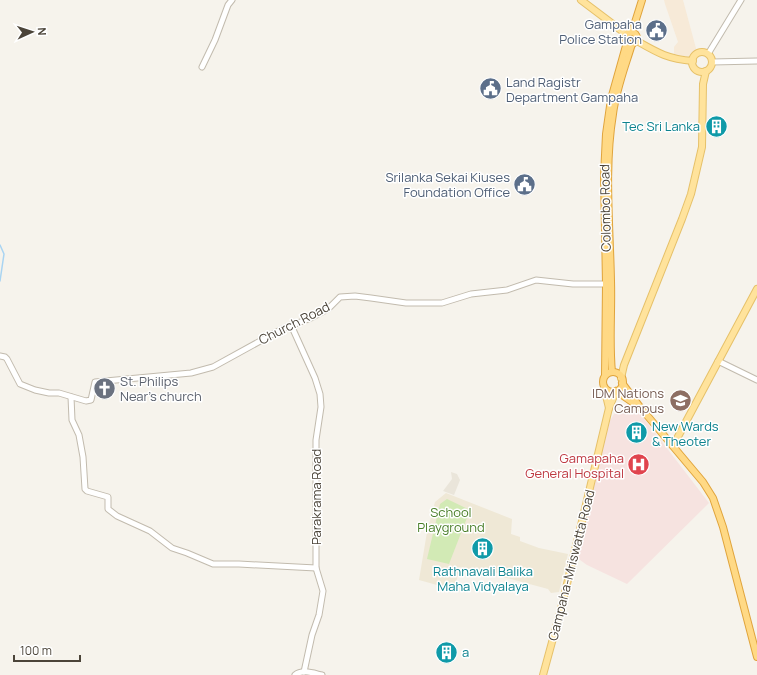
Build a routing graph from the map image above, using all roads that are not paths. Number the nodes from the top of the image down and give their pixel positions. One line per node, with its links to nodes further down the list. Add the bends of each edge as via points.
1 (232, 0): 12 (street)
2 (581, 0): 6 (main road)
3 (642, 0): 5 (highway)
4 (741, 0): 8 (street)
5 (632, 32): 6 (highway); 7 (highway, via 637,36)
6 (626, 34): 7 (highway, Colombo Road, via 625,39)
7 (632, 42): 9 (main road, via 671,58); 16 (highway, Colombo Road, via 609,107)
8 (708, 54): 9 (main road, via 699,53); 11 (main road)
9 (693, 61): 13 (main road)
10 (757, 61): 11 (street)
11 (712, 62): 14 (main road)
12 (202, 66)
13 (698, 71): 14 (main road); 15 (main road)
14 (706, 71): 15 (main road)
15 (703, 84): 21 (main road, via 702,147 691,194)
16 (609, 284): 18 (street, Church Road, via 572,284 536,280 507,290 471,294 442,303 406,303 355,296 340,298 328,309); 22 (highway, Colombo Road); 23 (highway, Colombo Road)
17 (757, 289): 20 (main road)
18 (291, 325): 28 (street, Church Road, via 207,369 191,373 95,382 89,401); 32 (street, Parakrama Road, via 320,394 321,407 316,440)
19 (0, 356): 28 (street, Church Road, via 5,357 20,384 35,390)
20 (718, 361): 25 (street); 31 (main road)
21 (624, 365): 22 (main road); 24 (main road)
22 (613, 372): 23 (highway); 24 (highway, via 619,374)
23 (605, 375): 26 (highway)
24 (622, 380): 27 (highway, via 620,388); 29 (highway)
25 (757, 380)
26 (604, 387): 27 (highway); 30 (main road, Gampaha-Mriswatta Road)
27 (616, 391): 29 (highway); 30 (main road, Gampaha-Mriswatta Road)
28 (71, 397): 32 (street, via 72,420 79,435 83,458 85,488 87,491 108,497 108,509 116,516 150,531 172,548 213,564)
29 (640, 407): 31 (highway)
30 (609, 408): 37 (main road, Gampaha-Mriswatta Road)
31 (673, 446): 33 (highway, via 713,498)
32 (316, 568): 34 (street, Parakrama Road, via 323,592)
33 (757, 657)
34 (304, 672): 35 (street); 36 (street)
35 (295, 675)
36 (322, 675)
37 (543, 675)

